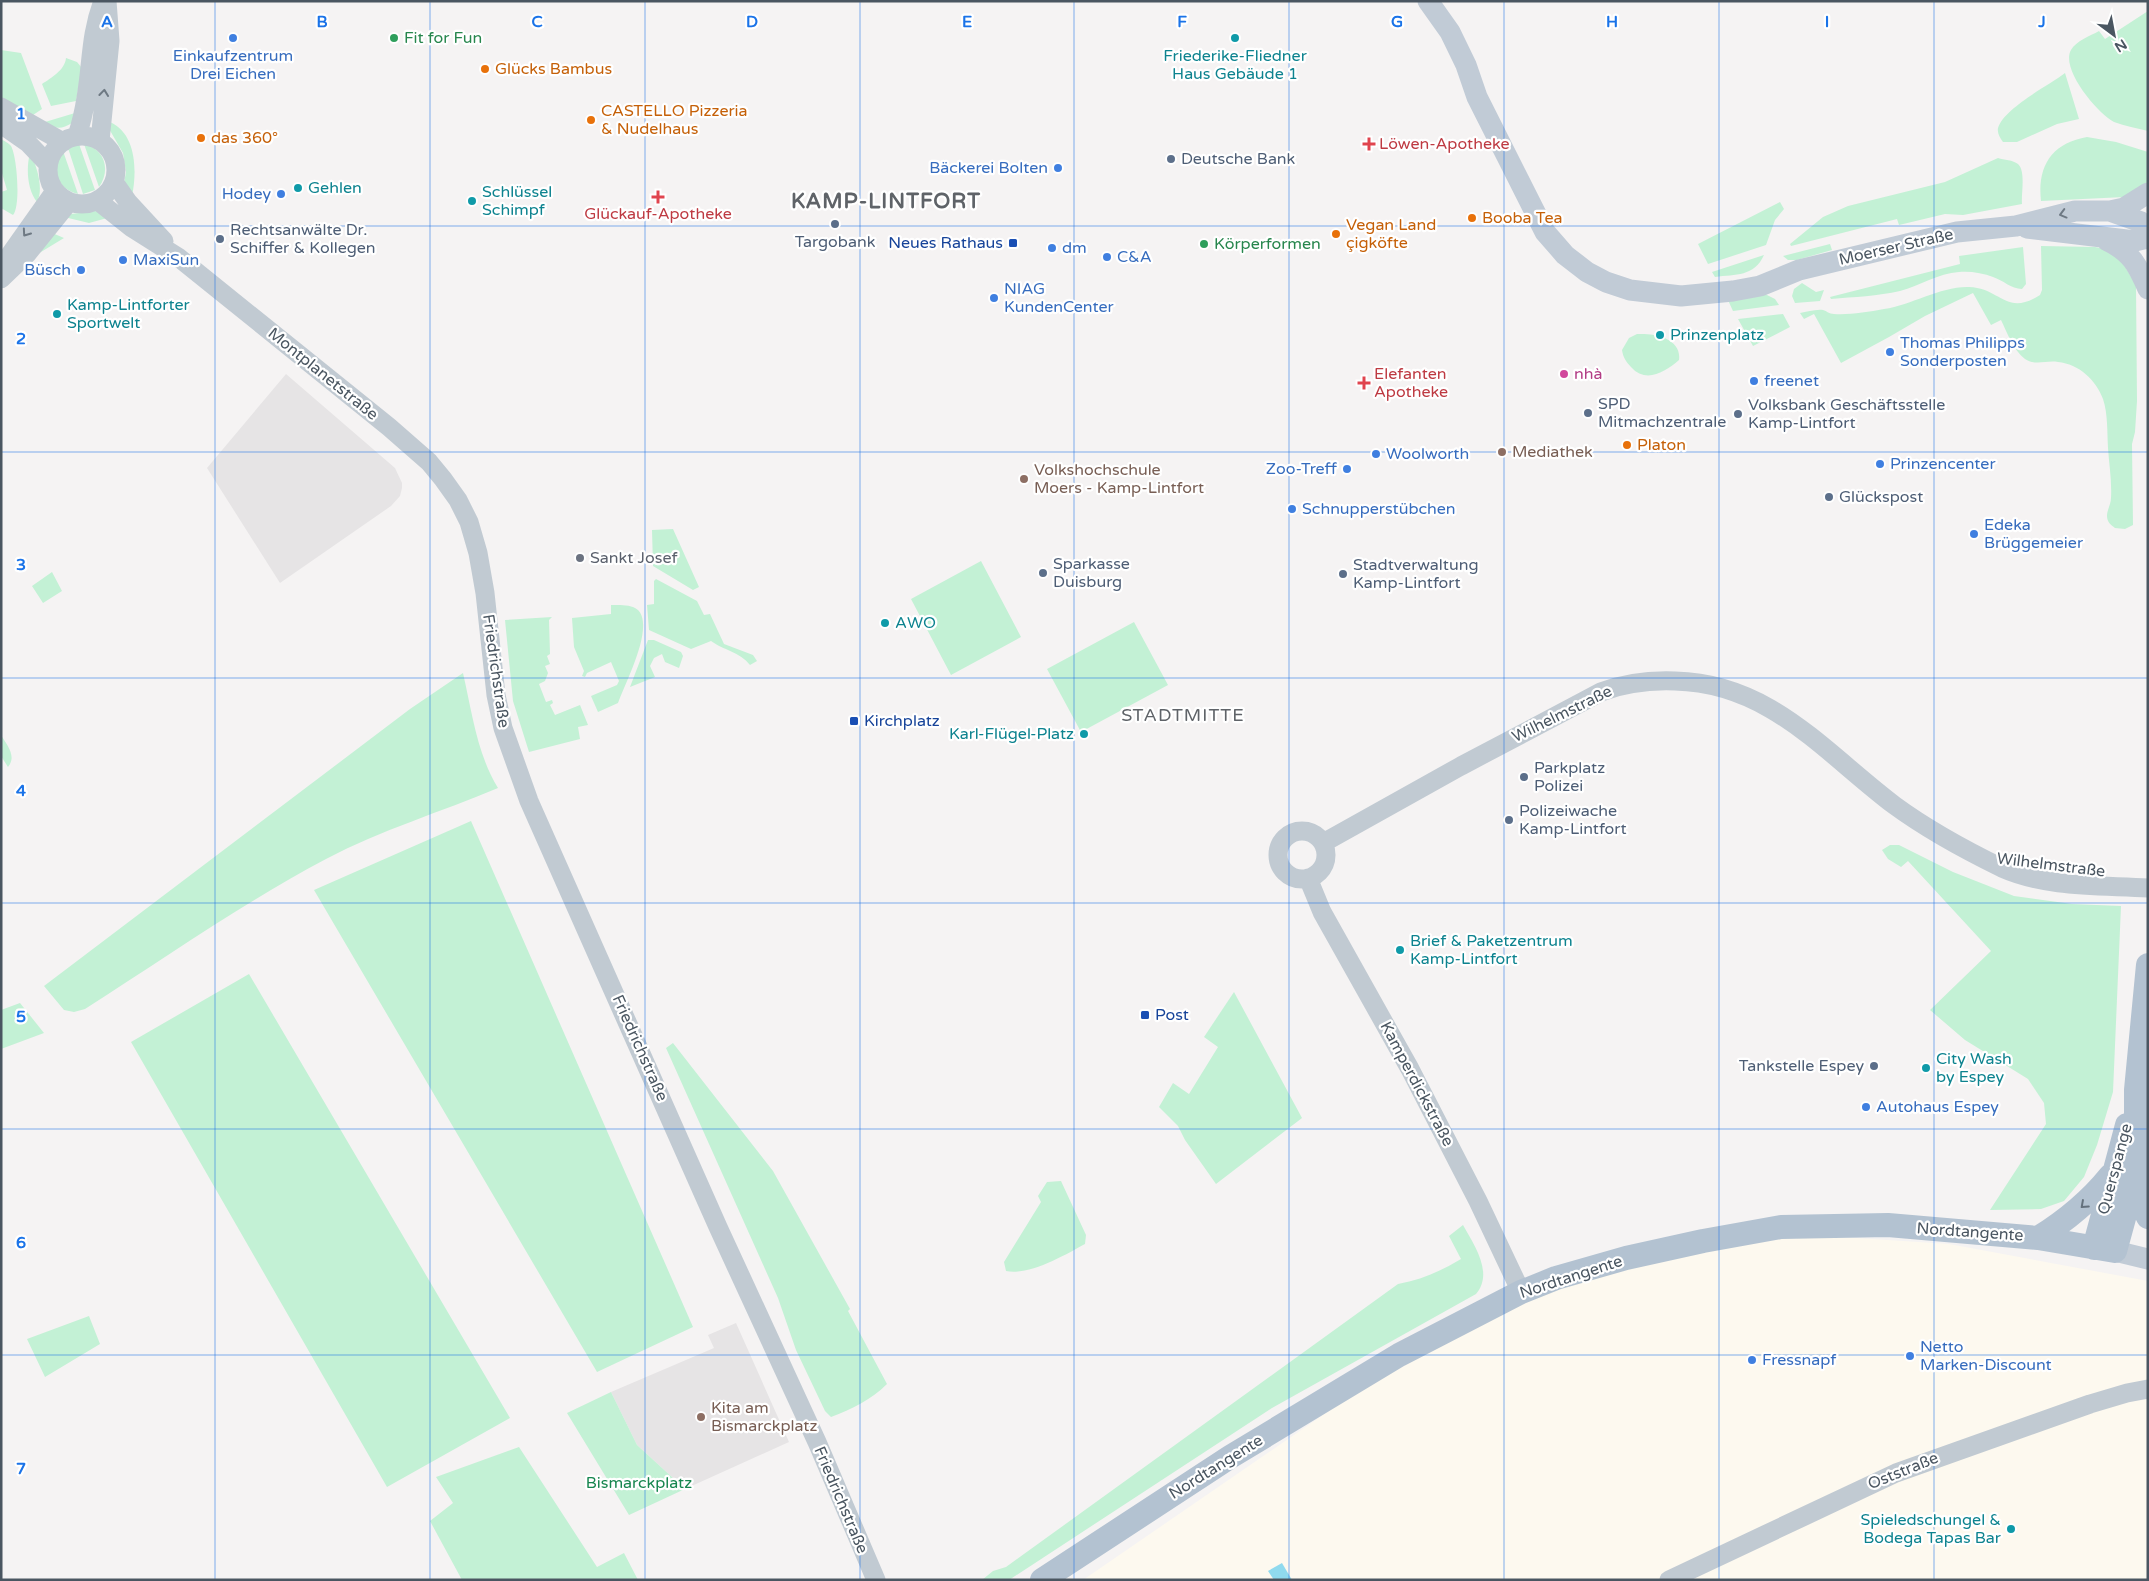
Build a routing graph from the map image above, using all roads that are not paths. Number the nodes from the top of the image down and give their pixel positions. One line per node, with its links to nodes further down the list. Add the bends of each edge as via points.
1 (103, 1): 6 (street, via 96,20 86,96)
2 (107, 1): 7 (street, one-way to 2, via 110,41)
3 (1428, 1): 14 (main road, Moerser Straße, via 1450,32 1477,97 1536,217 1556,246 1606,282 1630,290 1666,295 1733,291 1897,245 1957,232)
4 (1, 107): 6 (street)
5 (1, 124): 8 (street, via 28,143)
6 (70, 139): 7 (street, via 90,136); 8 (street, via 50,157)
7 (100, 141): 9 (street, via 113,156 116,166)
8 (48, 164): 11 (street, via 48,177)
9 (114, 182): 12 (street); 18 (street, Montplanetstraße)
10 (2148, 193): 13 (main road, Moerser Straße, via 2124,208)
11 (62, 196): 12 (street, via 84,204); 19 (street, one-way to 19); 20 (street, via 27,254)
12 (98, 201): 18 (street, Montplanetstraße)
13 (2110, 212): 14 (main road, Moerser Straße, one-way to 14, via 2075,211); 15 (main road, Moerser Straße)
14 (2016, 226): 16 (main road, Moerser Straße)
15 (2148, 226)
16 (2099, 237): 17 (main road, Moerser Straße, via 2135,241); 21 (main road, Moerser Straße, via 2131,256)
17 (2148, 238)
18 (178, 257): 22 (street, Montplanetstraße, via 429,462)
19 (1, 267)
20 (1, 279)
21 (2148, 289)
22 (458, 500): 36 (street, Friedrichstraße, via 469,522 478,553 503,728 529,801)
23 (1323, 843): 24 (street, Wilhelmstraße, via 1601,692 1643,681 1685,681 1728,689 1768,706 1829,750 1894,805 1954,844); 26 (street, via 1324,864 1319,872); 26 (street, via 1317,836 1300,831 1287,836 1280,848 1280,862 1287,873)
24 (1984, 857): 25 (street, Wilhelmstraße, via 2064,870); 27 (street, Wilhelmstraße, via 2017,874 2050,881)
25 (2148, 875)
26 (1308, 878): 34 (street, Kamperdickstraße, via 1322,912 1433,1113)
27 (2148, 888)
28 (2148, 964): 29 (main road, Querspange)
29 (2126, 1171): 30 (main road); 31 (main road, one-way to 31, via 2063,1223); 32 (main road, Querspange)
30 (2148, 1218)
31 (2038, 1238): 32 (main road, Nordtangente); 34 (main road, Nordtangente, via 1888,1225 1781,1227 1626,1258 1556,1278)
32 (2105, 1249): 33 (main road)
33 (2148, 1260)
34 (1521, 1292): 37 (main road, Nordtangente, via 1399,1354 1230,1457)
35 (2148, 1389): 38 (street, Oststraße, via 2090,1404 1896,1473)
36 (876, 1580)
37 (1042, 1580)
38 (1669, 1580)

